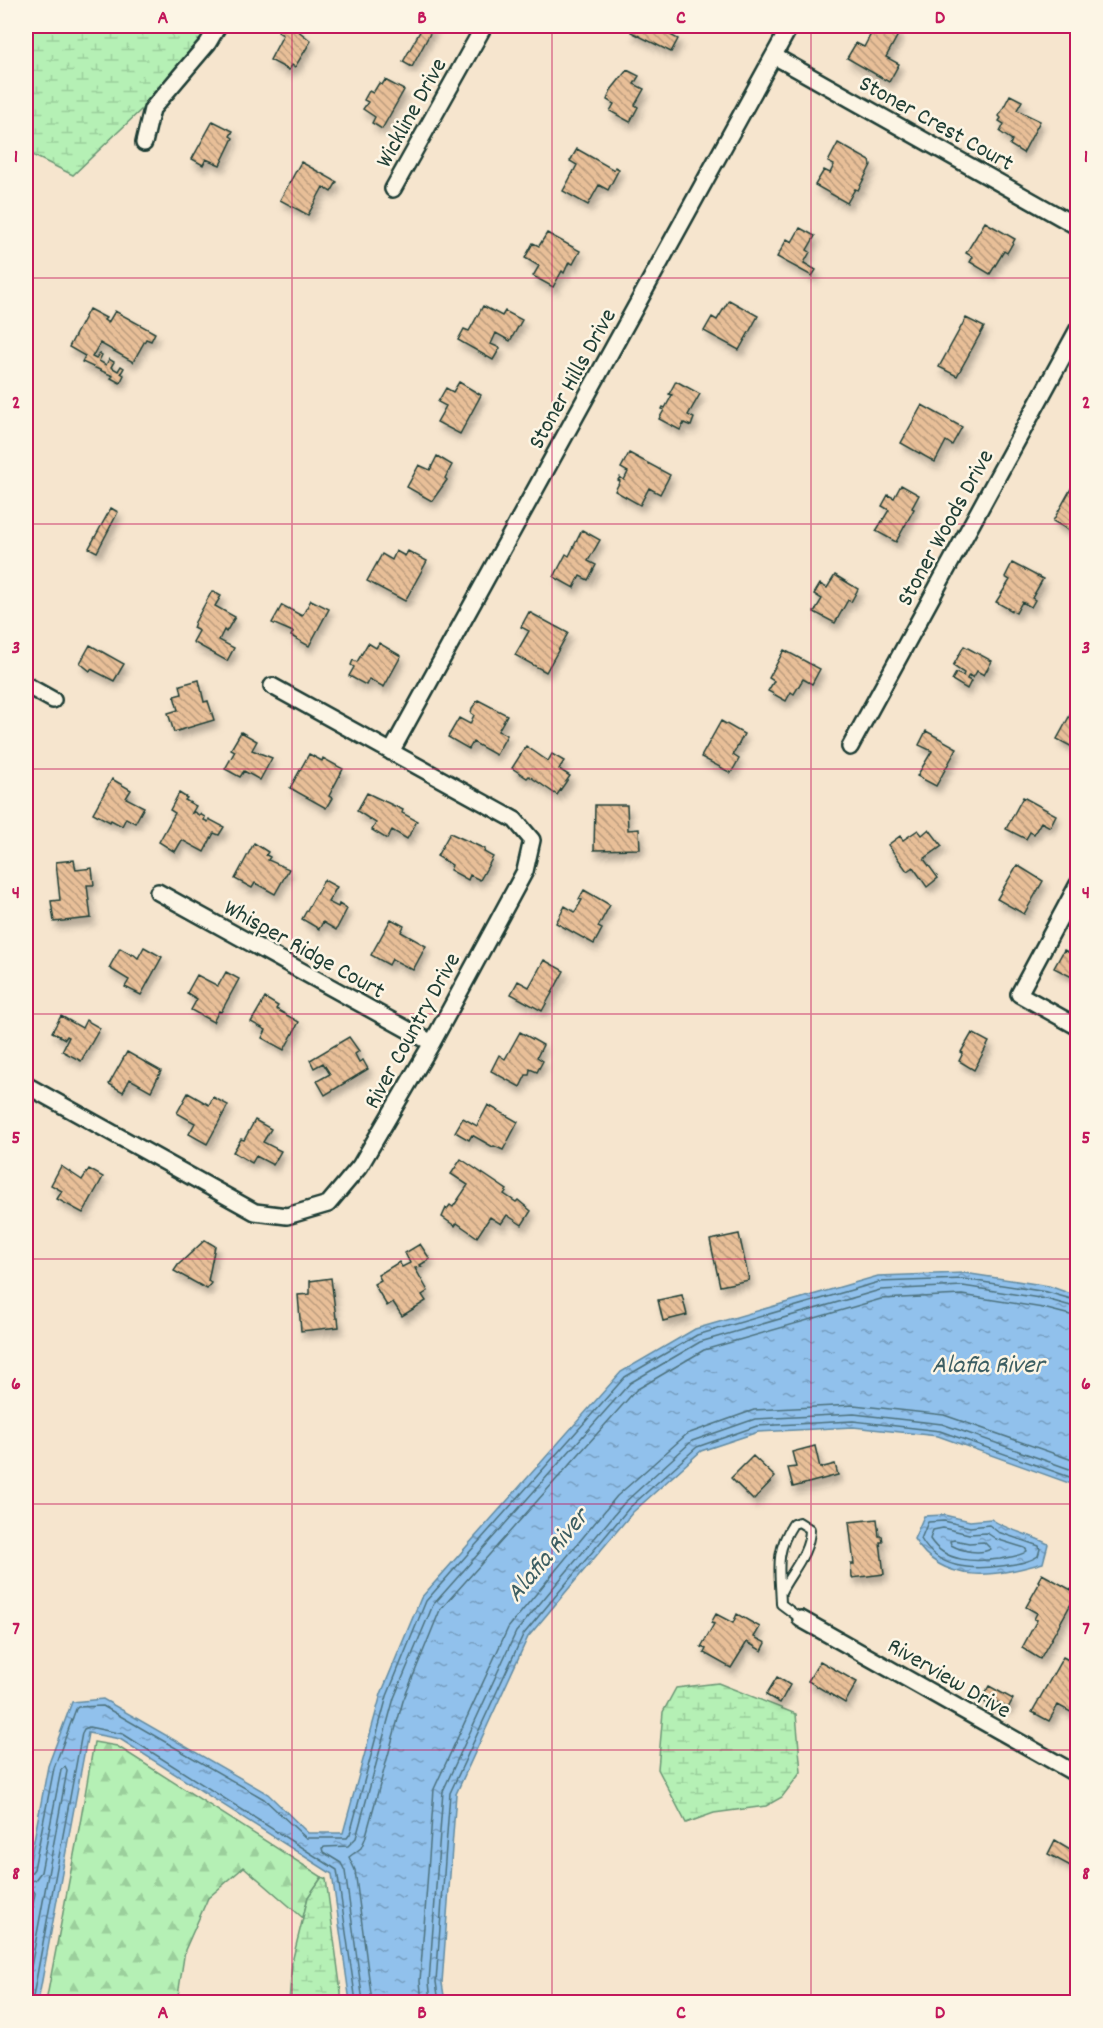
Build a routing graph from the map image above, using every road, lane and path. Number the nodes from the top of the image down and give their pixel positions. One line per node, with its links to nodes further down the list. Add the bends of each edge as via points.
1 (218, 26): 5 (street, via 152,109)
2 (484, 26): 6 (street, Wickline Drive)
3 (790, 26): 4 (street, Stoner Hills Drive)
4 (774, 56): 7 (street, Stoner Crest Court); 13 (street, Stoner Hills Drive)
5 (144, 143)
6 (393, 189)
7 (1077, 227)
8 (1077, 329): 12 (street, Stoner Woods Drive)
9 (26, 685): 11 (street)
10 (272, 686): 13 (street, River Country Drive)
11 (53, 700)
12 (850, 747)
13 (391, 752): 17 (street, River Country Drive, via 515,820 532,840 525,871)
14 (1076, 891): 16 (street, via 1019,994)
15 (158, 892): 17 (street, Whisper Ridge Court)
16 (1077, 1027)
17 (432, 1043): 18 (street, River Country Drive, via 360,1166 328,1204 287,1216 255,1212)
18 (26, 1085)
19 (781, 1592): 19 (lane, via 779,1552 786,1533 799,1522 810,1529 810,1539); 20 (lane, via 781,1604)
20 (801, 1618): 21 (street, Riverview Drive)
21 (1077, 1775)

